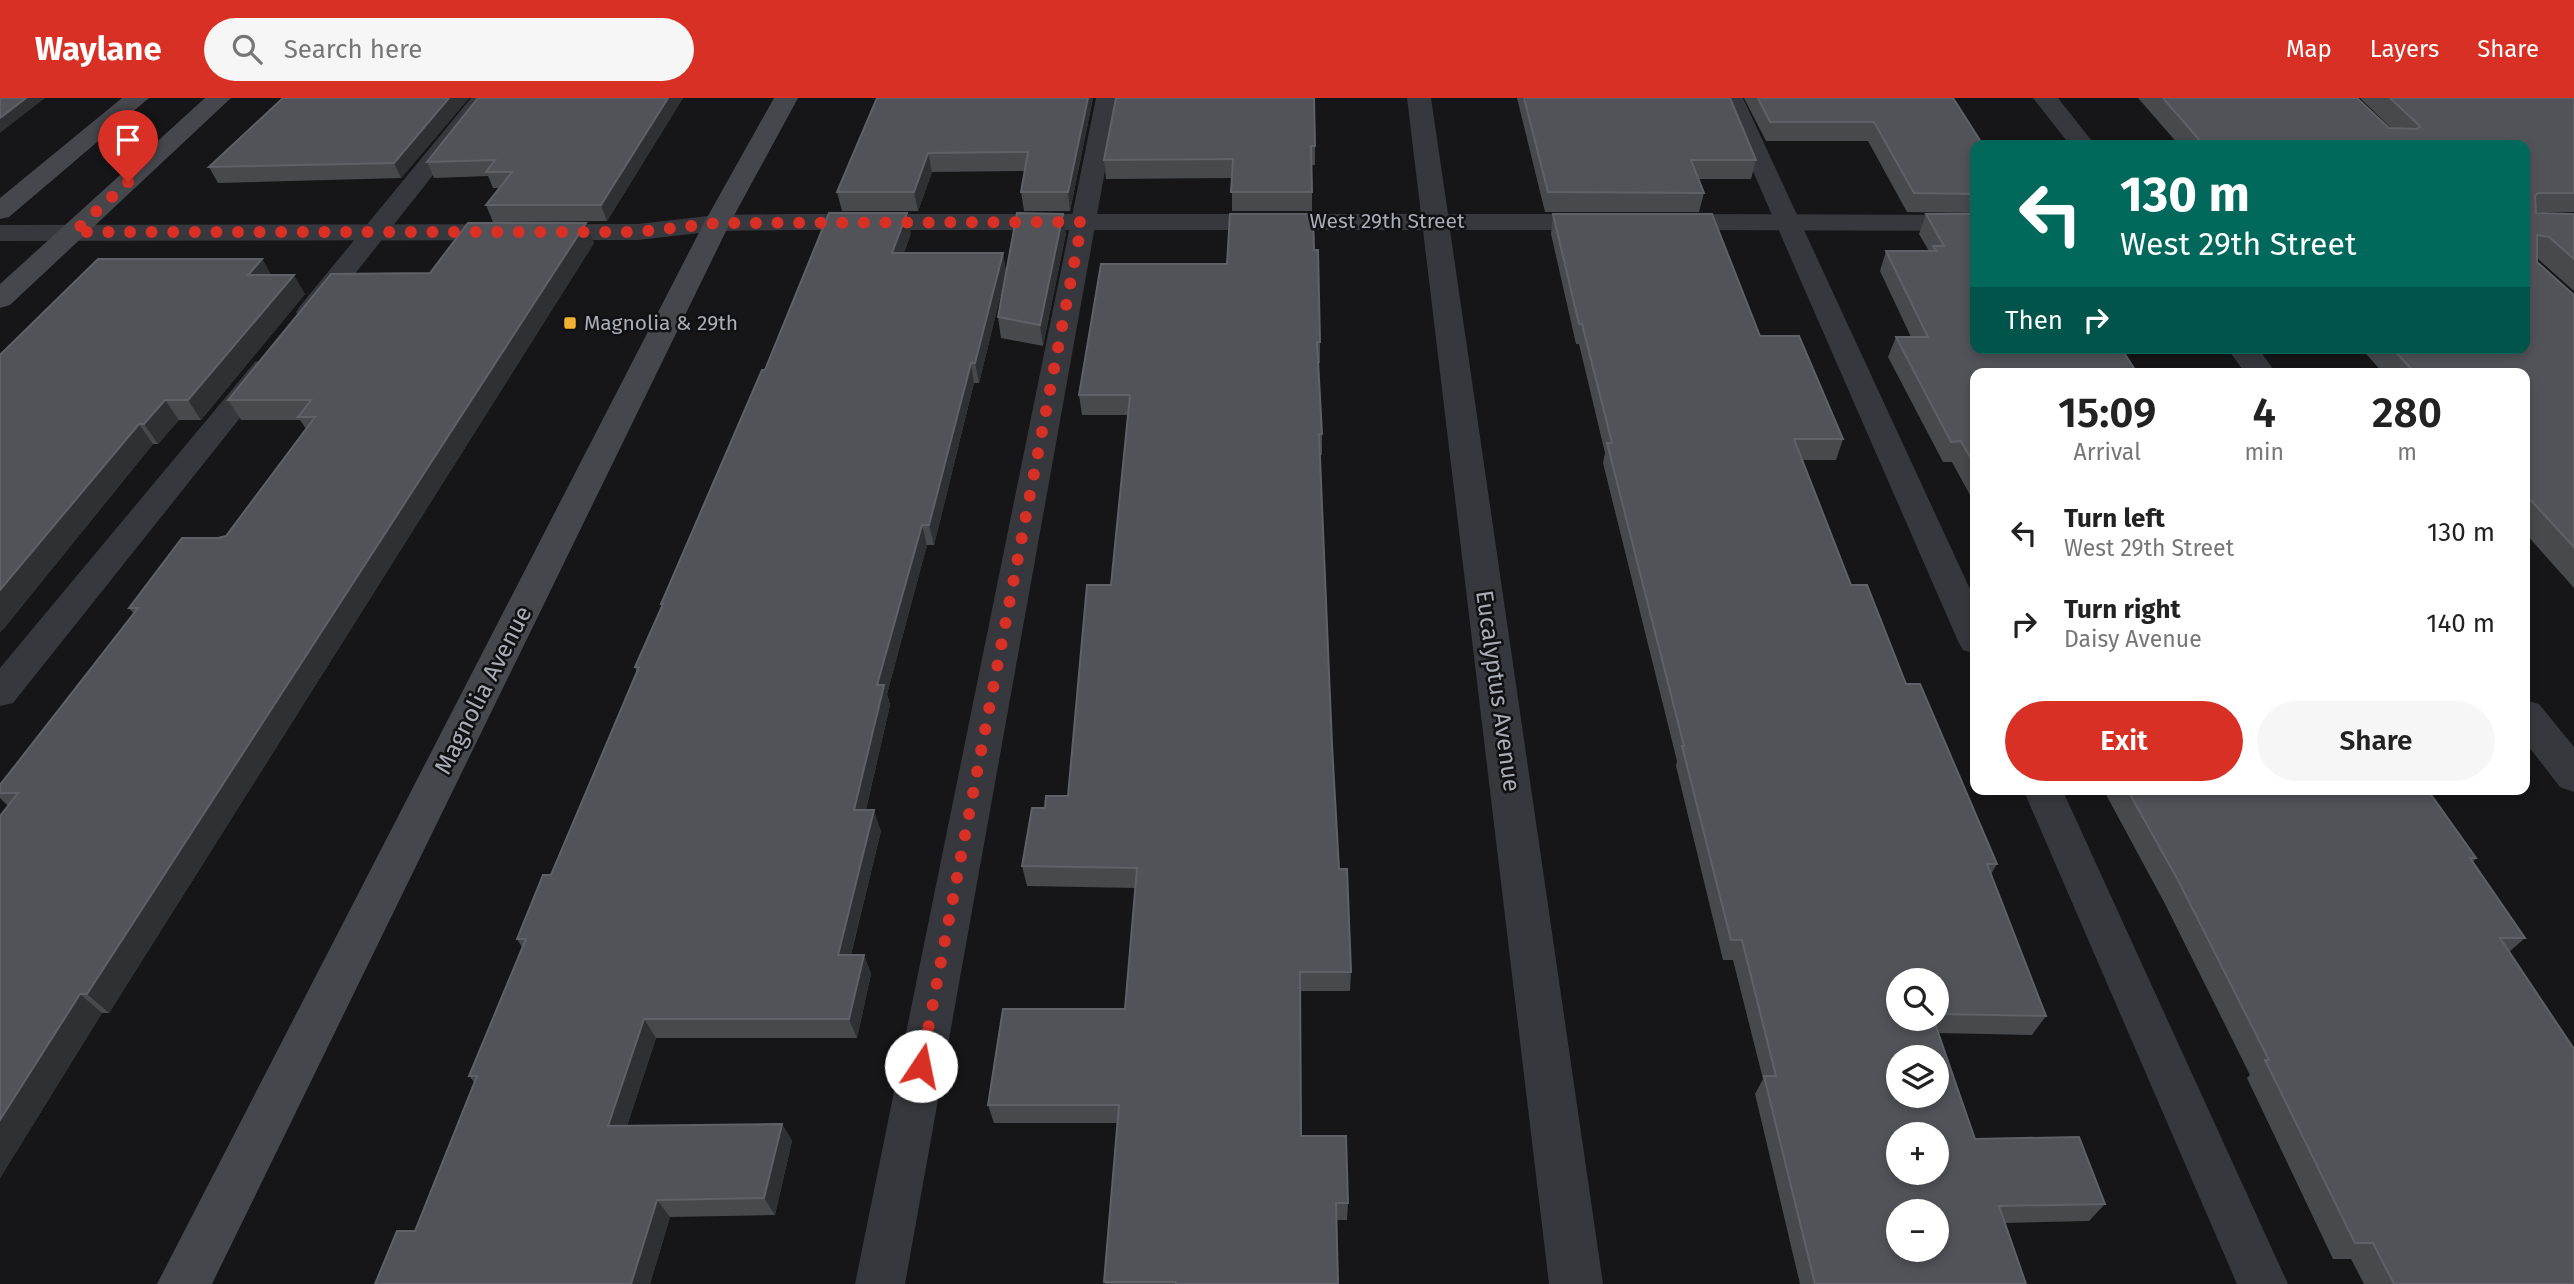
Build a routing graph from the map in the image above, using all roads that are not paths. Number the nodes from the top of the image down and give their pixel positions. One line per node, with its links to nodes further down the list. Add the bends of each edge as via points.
1 (137, 98): 10 (street)
2 (219, 98): 16 (street)
3 (483, 98): 17 (lane)
4 (786, 98): 13 (street, Magnolia Avenue)
5 (1107, 98): 12 (lane)
6 (1419, 98): 11 (street, Eucalyptus Avenue)
7 (1732, 98): 14 (lane)
8 (2045, 98): 9 (street)
9 (2079, 140)
10 (0, 211)
11 (1436, 221): 12 (street, West 29th Street); 14 (street, West 29th Street); 29 (street, Eucalyptus Avenue)
12 (1082, 222): 13 (street, West 29th Street); 28 (lane)
13 (717, 223): 17 (street, West 29th Street, via 638,232); 27 (street, Magnolia Avenue)
14 (1789, 223): 15 (street, West 29th Street); 22 (lane)
15 (1970, 223)
16 (74, 232): 17 (street, West 29th Street); 18 (street, West 29th Street); 19 (street)
17 (375, 232): 23 (lane)
18 (0, 233)
19 (0, 299)
20 (2247, 354): 21 (street)
21 (2257, 368)
22 (1970, 627)
23 (0, 693)
24 (2530, 719): 25 (street)
25 (2574, 776)
26 (2045, 795): 30 (lane)
27 (184, 1284)
28 (880, 1284)
29 (1576, 1284)
30 (2263, 1284)

